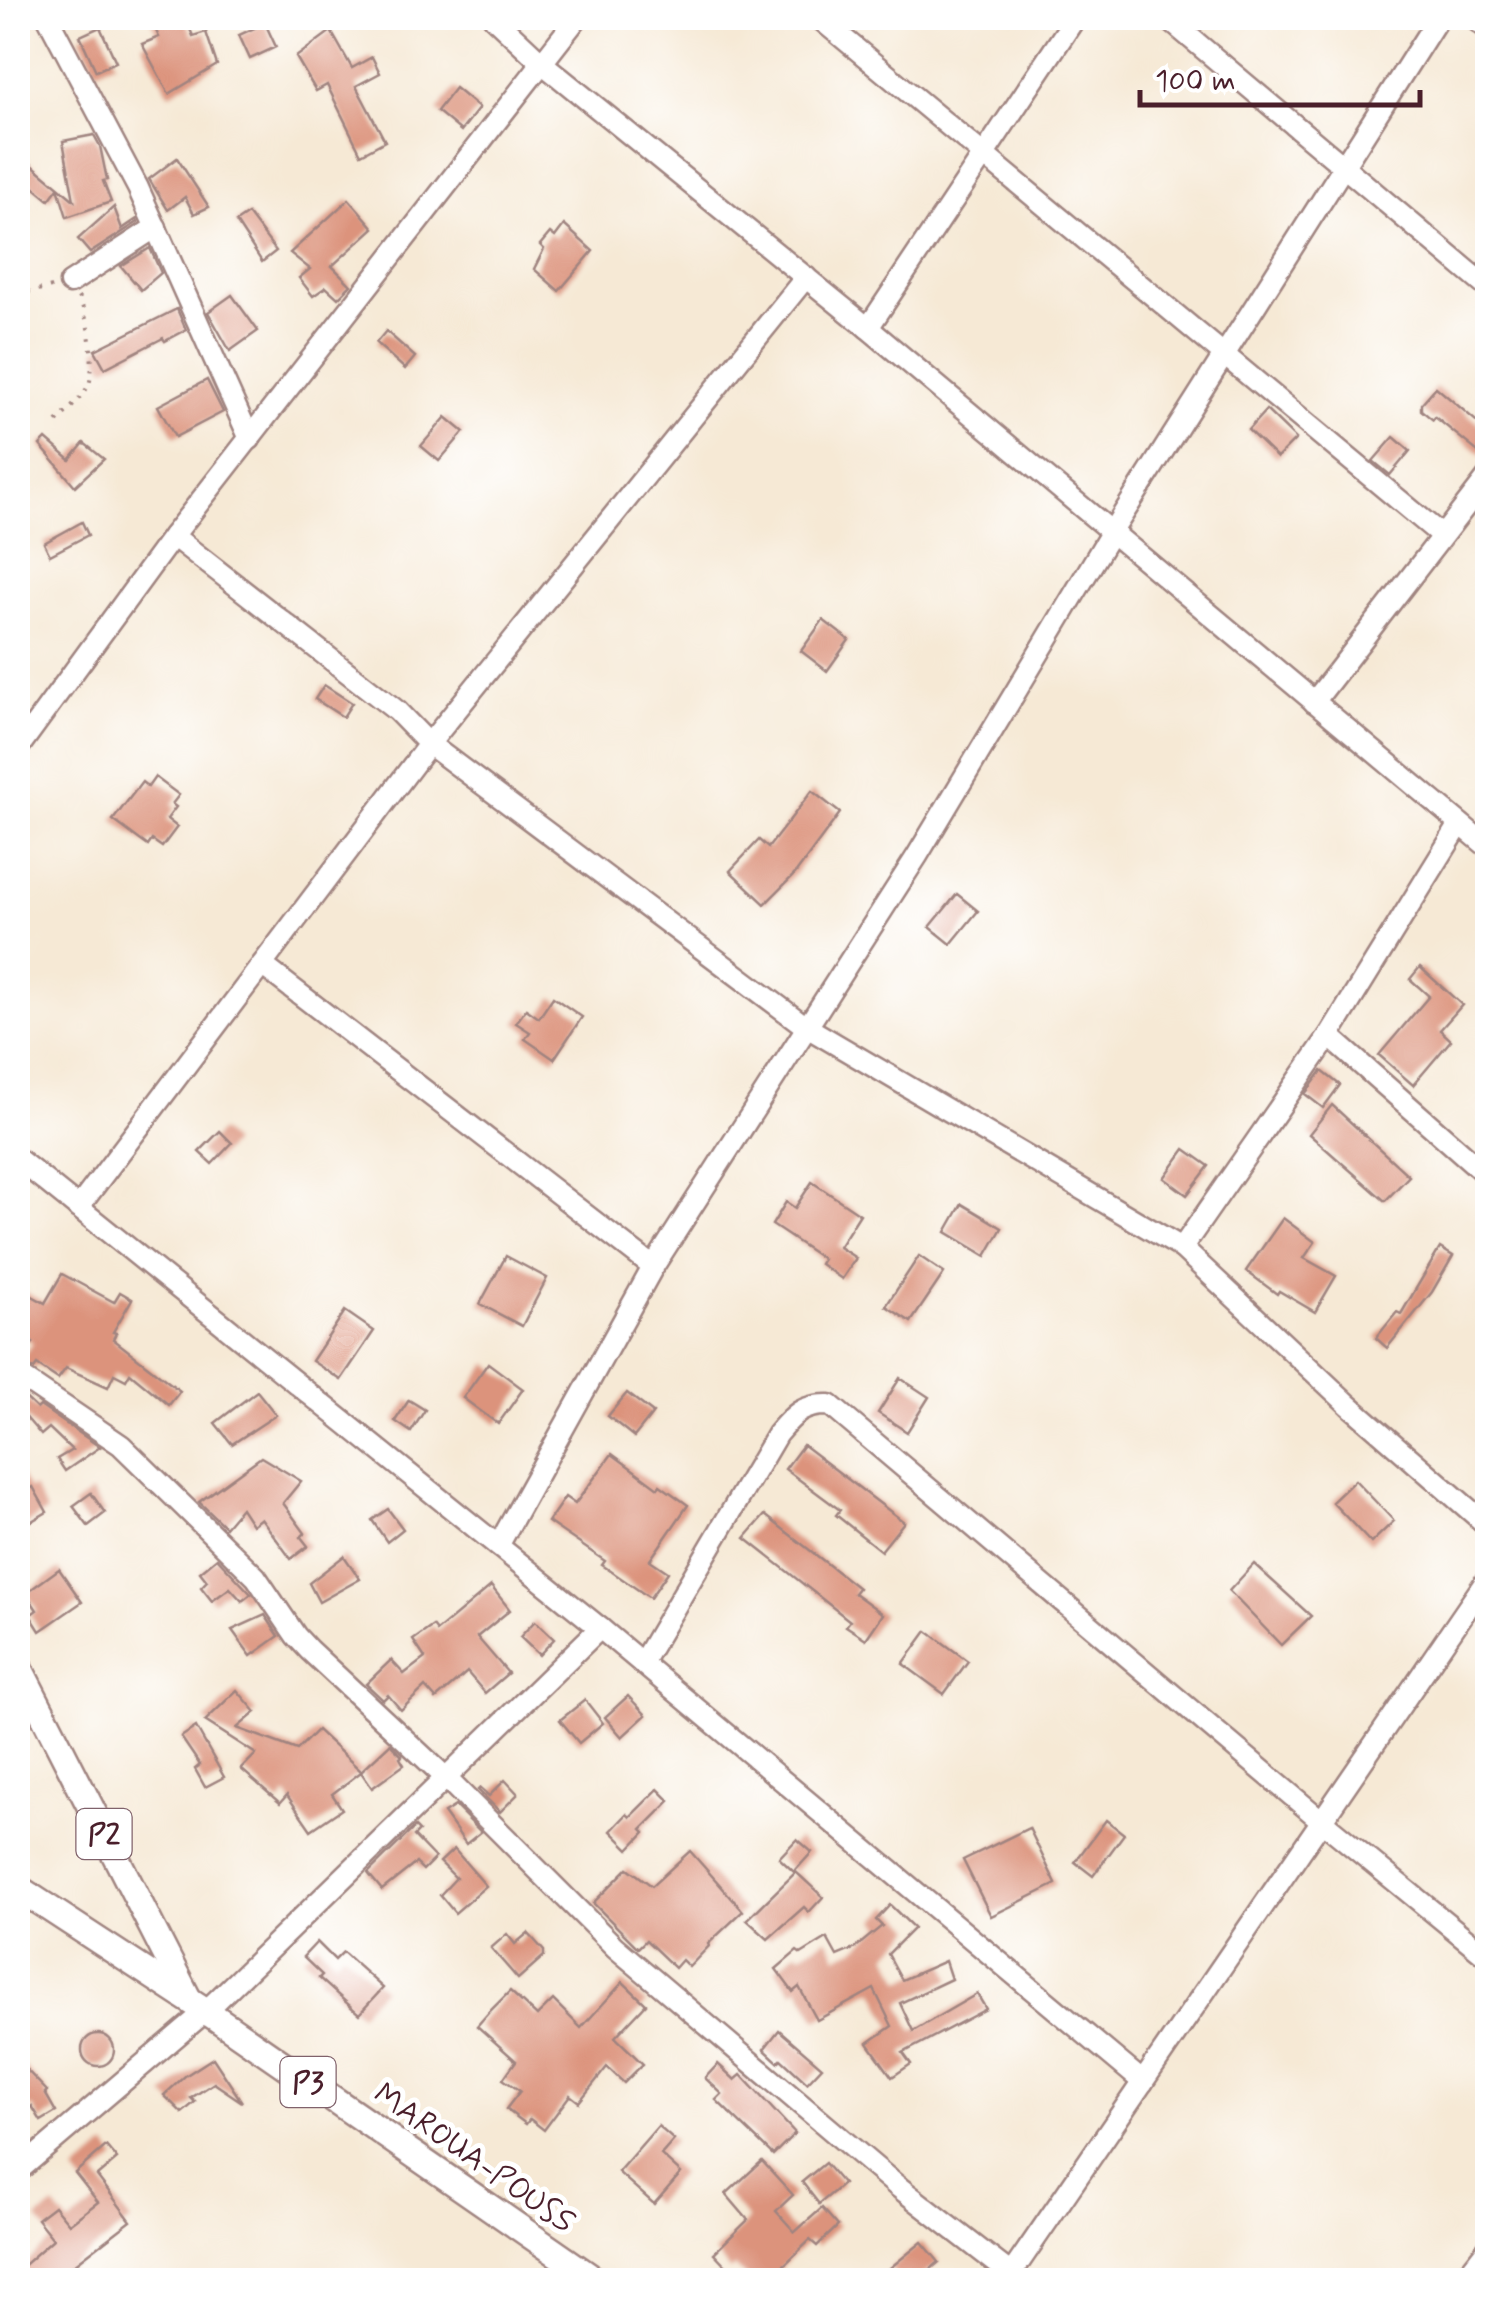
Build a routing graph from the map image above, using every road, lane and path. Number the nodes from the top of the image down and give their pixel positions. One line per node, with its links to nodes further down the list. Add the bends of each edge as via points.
1 (48, 18): 13 (street)
2 (494, 18): 10 (street)
3 (577, 18): 10 (street)
4 (818, 18): 11 (street)
5 (1075, 18): 11 (street)
6 (1167, 18): 12 (street)
7 (1438, 18): 12 (street)
8 (1473, 18): 9 (street)
9 (1488, 30)
10 (542, 63): 14 (street); 21 (street)
11 (984, 154): 18 (street); 19 (street)
12 (1345, 165): 16 (street); 19 (street)
13 (156, 228): 15 (street); 21 (street)
14 (806, 277): 18 (street); 27 (street)
15 (70, 283): 17 (path); 20 (path, via 85,308 91,377)
16 (1488, 288)
17 (18, 294)
18 (868, 328): 23 (street)
19 (1225, 354): 23 (street); 24 (street)
20 (57, 422)
21 (250, 439): 25 (street)
22 (1488, 477): 24 (street)
23 (1112, 533): 26 (street); 32 (street)
24 (1441, 535): 26 (street)
25 (173, 536): 27 (street, via 397,711); 28 (street)
26 (1314, 702): 29 (street)
27 (429, 744): 31 (street); 32 (street)
28 (18, 748)
29 (1460, 824): 30 (street); 33 (street)
30 (1488, 848)
31 (262, 965): 36 (street); 38 (street)
32 (805, 1026): 37 (street); 38 (street)
33 (1329, 1036): 35 (street); 37 (street)
34 (18, 1158): 36 (street)
35 (1488, 1176)
36 (78, 1208): 41 (street)
37 (1182, 1248): 40 (street)
38 (653, 1267): 41 (street)
39 (18, 1375): 46 (street, via 122,1445 256,1577 296,1636)
40 (1488, 1526)
41 (498, 1546): 43 (street)
42 (1488, 1578): 47 (street)
43 (600, 1628): 44 (street); 46 (street)
44 (642, 1663): 47 (street, via 777,1434 796,1410 830,1405); 51 (street)
45 (18, 1665): 50 (main road, P2)
46 (445, 1776): 50 (street); 54 (street, via 615,1947)
47 (1323, 1822): 49 (street); 51 (street)
48 (18, 1888): 50 (main road, MAROUA-POUSS / P3)
49 (1488, 1957)
50 (198, 2007): 52 (street); 55 (main road, MAROUA-POUSS / P3)
51 (1142, 2082): 54 (street)
52 (18, 2172)
53 (1488, 2248): 56 (street)
54 (1009, 2277)
55 (596, 2280)
56 (1463, 2280)

